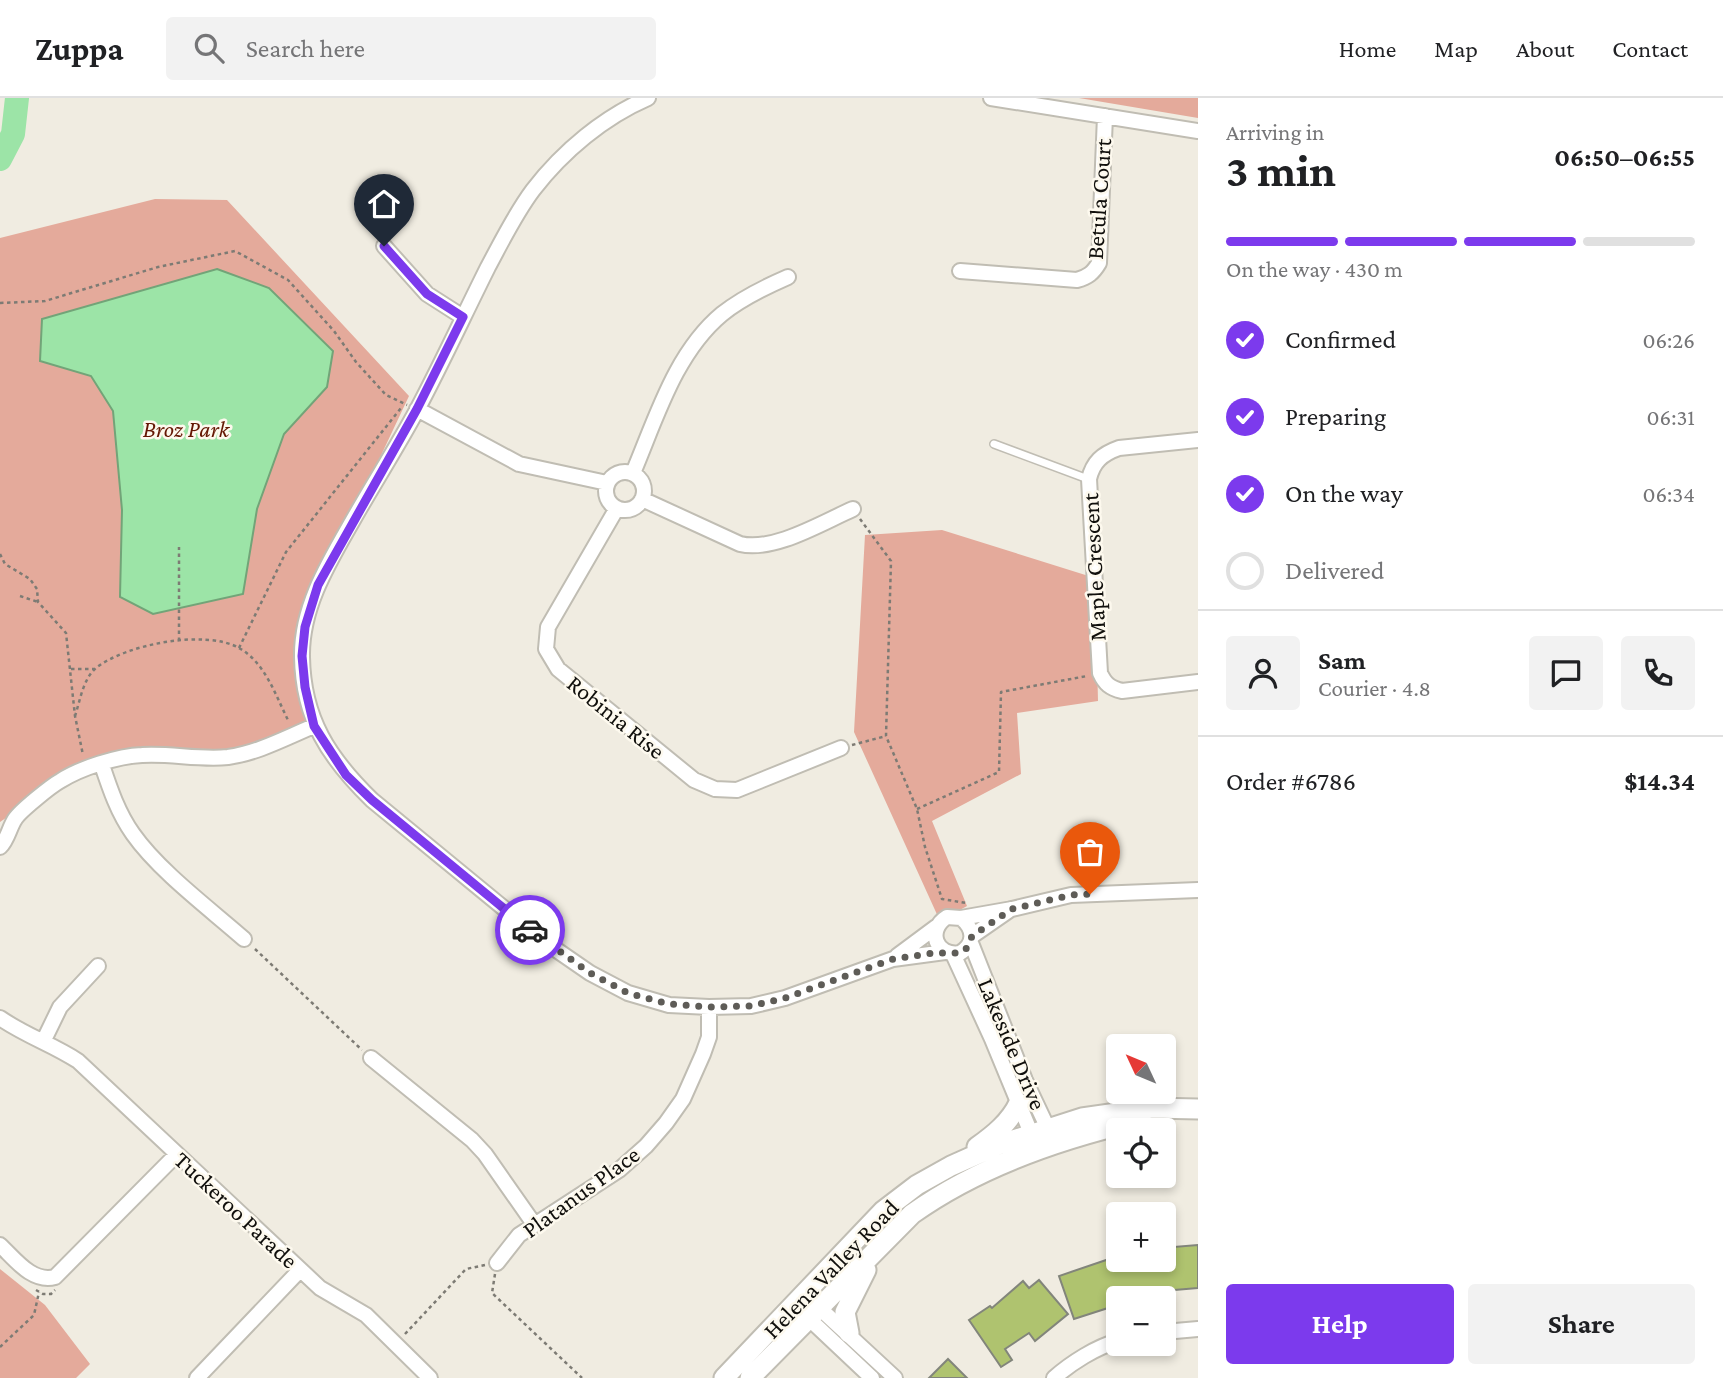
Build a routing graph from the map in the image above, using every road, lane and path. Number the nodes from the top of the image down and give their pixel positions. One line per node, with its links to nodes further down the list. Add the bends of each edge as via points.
1 (648, 98): 9 (street, Lakeside Drive, via 589,134 533,190)
2 (991, 98): 3 (street)
3 (1105, 116): 4 (street); 6 (street, Betula Court, via 1099,263 1094,271 1077,280)
4 (1198, 131)
5 (384, 246): 9 (street, via 427,294)
6 (960, 271)
7 (788, 277): 13 (street, via 737,303 696,342 674,376)
8 (0, 303): 10 (path, via 45,300 158,267 234,251 288,280 386,395)
9 (463, 317): 10 (street, Lakeside Drive)
10 (411, 407): 15 (street, via 519,464); 24 (path, via 286,552); 30 (street, Lakeside Drive, via 318,585 305,627 302,656)
11 (1198, 440): 14 (street, Maple Crescent, via 1119,448 1106,453)
12 (994, 444): 14 (lane)
13 (633, 473): 15 (street, via 618,473); 16 (street, via 643,484)
14 (1089, 479): 27 (street, Maple Crescent)
15 (607, 483): 17 (street, via 607,497)
16 (642, 499): 17 (street, via 632,509); 18 (street, via 751,546 773,544)
17 (617, 508): 33 (street, Robinia Rise, via 548,627 546,649 558,669 694,780 715,789 737,790)
18 (853, 509): 32 (path, via 891,561)
19 (179, 547): 23 (path)
20 (0, 554): 22 (path, via 5,564 30,579)
21 (20, 596): 22 (path)
22 (38, 602): 25 (path, via 66,633)
23 (179, 641): 24 (path, via 206,639); 26 (path, via 124,653)
24 (239, 648): 31 (path, via 265,671)
25 (70, 669): 26 (path); 29 (path)
26 (95, 669): 29 (path)
27 (1100, 673): 28 (street, Maple Crescent, via 1112,689 1122,691); 36 (path, via 1001,692 999,772)
28 (1198, 681)
29 (75, 716): 35 (path)
30 (314, 726): 31 (street); 48 (street, Lakeside Drive, via 346,775 372,800 545,942 628,993 669,1004)
31 (295, 734): 34 (street, via 230,757 144,755)
32 (886, 736): 33 (path); 36 (path)
33 (841, 748)
34 (102, 765): 35 (street); 43 (street, via 119,809 149,854)
35 (86, 769): 37 (street, via 61,780 15,817)
36 (917, 809): 40 (path, via 942,899 975,905)
37 (0, 847)
38 (1198, 890): 39 (street, Lakeside Drive, via 1071,895)
39 (1012, 909): 40 (street, Lakeside Drive); 44 (street, Lakeside Drive)
40 (979, 913): 41 (street, Lakeside Drive)
41 (961, 918): 42 (street, Lakeside Drive, via 947,917); 44 (street, Lakeside Drive, via 970,925)
42 (936, 927): 45 (street, Lakeside Drive, via 938,946); 46 (street, Lakeside Drive)
43 (244, 939): 51 (path)
44 (971, 939): 45 (street, Lakeside Drive, via 960,953); 54 (street, Lakeside Drive)
45 (949, 953): 46 (street, Lakeside Drive); 52 (street, Lakeside Drive)
46 (893, 959): 48 (street, Lakeside Drive, via 785,998 751,1006)
47 (99, 966): 50 (street, via 60,1007)
48 (709, 1007): 57 (street, Platanus Place, via 709,1037 703,1054 683,1099 666,1123 619,1170)
49 (0, 1017): 50 (street, Tuckeroo Parade)
50 (43, 1042): 55 (street, Tuckeroo Parade, via 78,1061)
51 (371, 1058): 57 (street, via 472,1140)
52 (1019, 1104): 54 (street, Lakeside Drive); 56 (street, via 1004,1125)
53 (1192, 1109): 54 (street, Helena Valley Road)
54 (1043, 1140): 56 (street, Helena Valley Road); 59 (street, Helena Valley Road, via 940,1195 912,1214)
55 (177, 1154): 61 (street, Tuckeroo Parade); 62 (street, via 61,1273)
56 (951, 1166): 63 (street, Helena Valley Road, via 883,1211)
57 (534, 1224): 60 (street, Platanus Place)
58 (0, 1245): 62 (street)
59 (876, 1250): 63 (street, Helena Valley Road); 66 (street, via 845,1312)
60 (497, 1263): 67 (path, via 466,1269); 72 (path, via 492,1293)
61 (300, 1270): 67 (street, Tuckeroo Parade, via 320,1288 366,1315); 70 (street)
62 (40, 1278): 69 (path, via 34,1315)
63 (807, 1306): 66 (street); 73 (street, Helena Valley Road); 74 (street, Helena Valley Road); 75 (street)
64 (1198, 1329): 65 (street)
65 (1176, 1331)
66 (849, 1333): 76 (street)
67 (395, 1344): 71 (street, Tuckeroo Parade)
68 (1106, 1346): 77 (street)
69 (0, 1347)
70 (197, 1378)
71 (430, 1378)
72 (582, 1378)
73 (724, 1378)
74 (750, 1378)
75 (872, 1378)
76 (895, 1378)
77 (1054, 1378)

